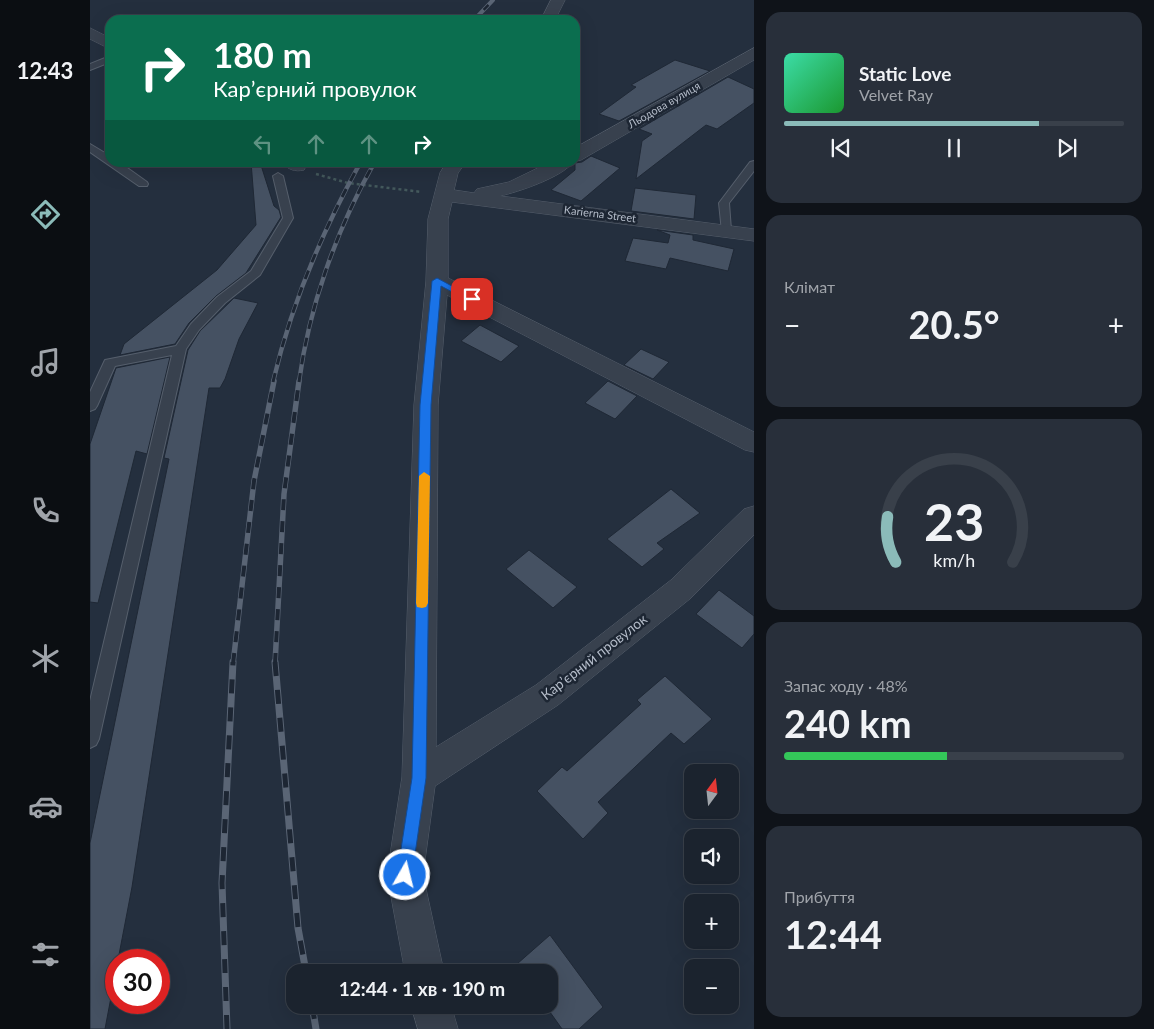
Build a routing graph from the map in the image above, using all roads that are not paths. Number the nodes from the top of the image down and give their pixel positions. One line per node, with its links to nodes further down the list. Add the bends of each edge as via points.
1 (558, 0): 2 (street)
2 (550, 15)
3 (90, 33): 4 (street)
4 (105, 41)
5 (754, 53): 9 (street, Льодова вулиця)
6 (105, 61): 7 (lane)
7 (90, 67)
8 (90, 147): 10 (lane)
9 (580, 153)
10 (105, 158)
11 (754, 164): 18 (lane, via 724,203)
12 (118, 167): 16 (lane)
13 (453, 167): 17 (street)
14 (556, 167): 17 (street, via 530,182 502,190)
15 (278, 176): 21 (lane, via 288,218 256,273 194,326)
16 (143, 184)
17 (445, 195): 18 (street, Karierna Street); 20 (street, via 438,219)
18 (726, 230): 19 (street, Karierna Street)
19 (754, 235)
20 (437, 281): 23 (street); 26 (street, via 426,405)
21 (180, 350): 22 (lane, via 110,363); 25 (lane)
22 (90, 406)
23 (754, 443)
24 (754, 516): 26 (street, Карʼєрний провулок, via 682,589 547,695)
25 (90, 739)
26 (419, 778): 27 (street, via 405,875)
27 (422, 964)
28 (434, 1014): 29 (street)
29 (438, 1029)

